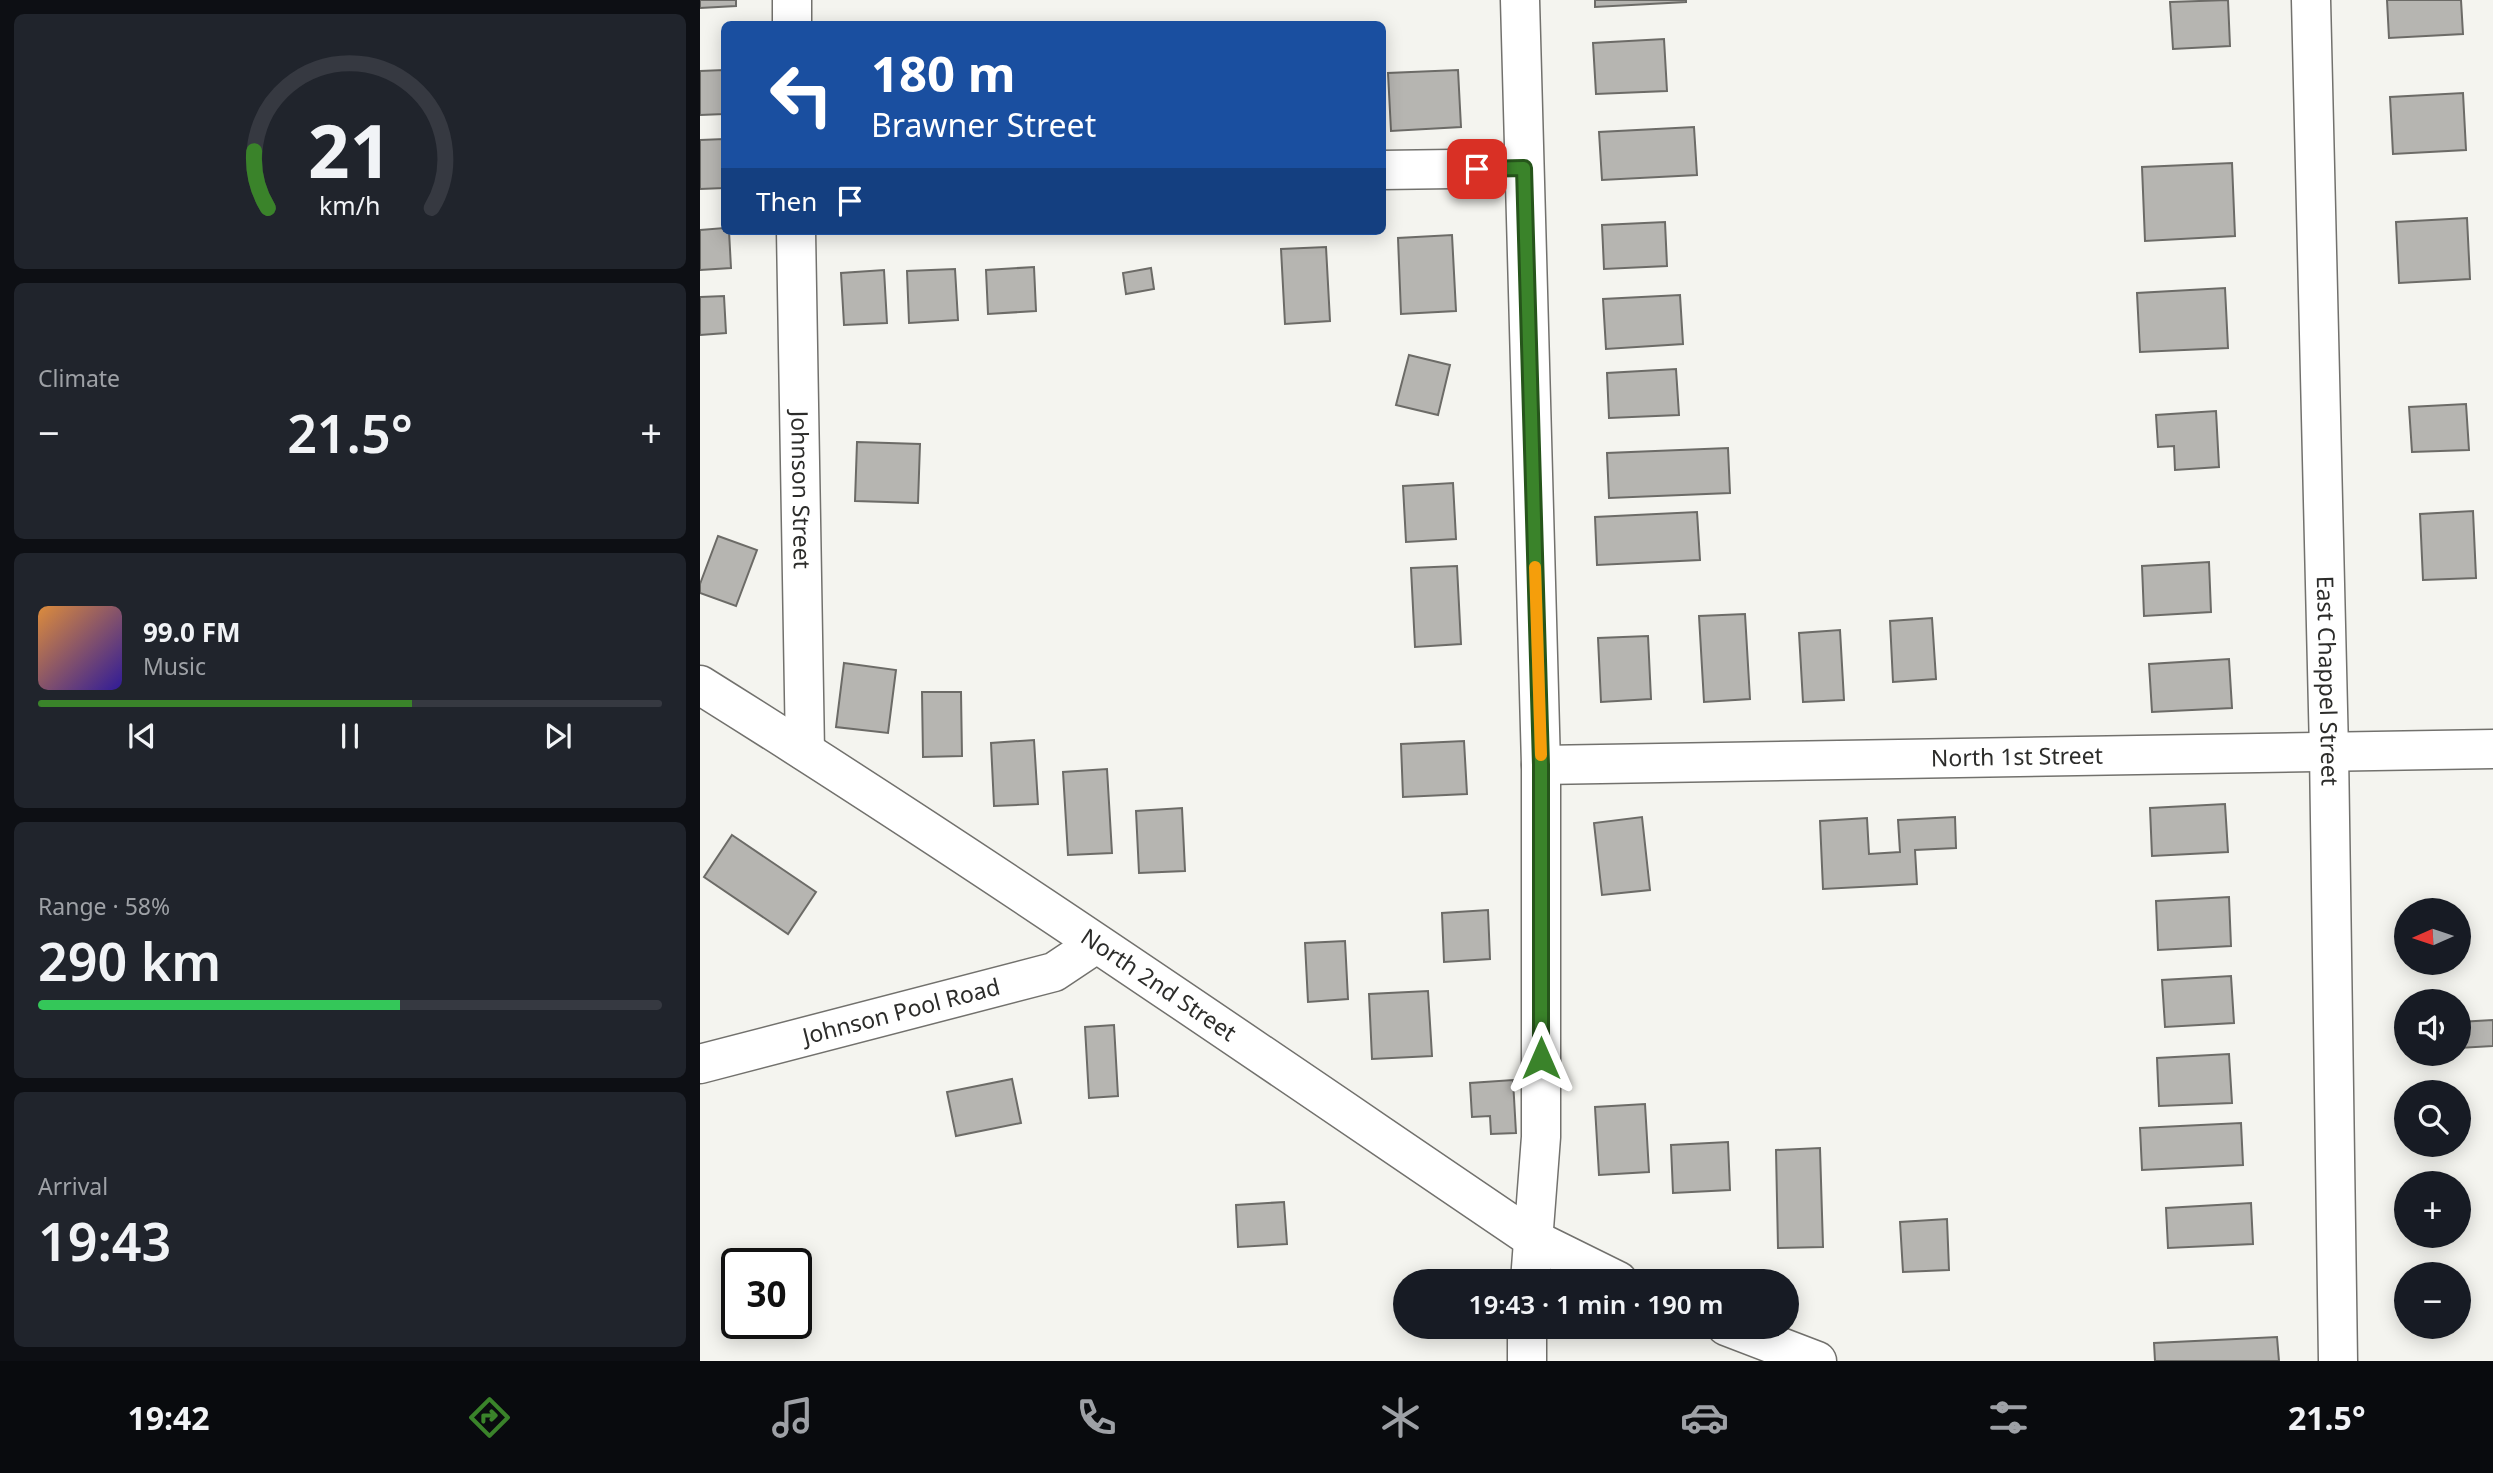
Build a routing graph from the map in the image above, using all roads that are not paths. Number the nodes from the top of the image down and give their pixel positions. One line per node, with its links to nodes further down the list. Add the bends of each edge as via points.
1 (792, 0): 4 (street)
2 (1520, 0): 5 (street)
3 (2311, 0): 11 (street, East Chappel Street)
4 (792, 21)
5 (1524, 168): 6 (street); 12 (street)
6 (1386, 170)
7 (796, 235): 10 (street, Johnson Street)
8 (700, 684): 10 (street, North 2nd Street)
9 (2493, 749): 11 (street, North 1st Street)
10 (806, 751): 13 (street, North 2nd Street)
11 (2329, 751): 12 (street, North 1st Street); 24 (street, East Chappel Street)
12 (1541, 765): 17 (street, via 1541,1137)
13 (1035, 902): 14 (street, North 2nd Street); 15 (street, via 1044,937 1038,964)
14 (1096, 944): 15 (street, Johnson Pool Road, via 1054,972); 17 (street, North 2nd Street)
15 (1026, 980): 16 (street, Johnson Pool Road)
16 (700, 1064)
17 (1533, 1239): 18 (street); 19 (street, North 2nd Street)
18 (1531, 1269)
19 (1594, 1269)
20 (1527, 1339): 22 (street)
21 (1759, 1339): 23 (street)
22 (1527, 1361)
23 (1816, 1361)
24 (2338, 1361)

